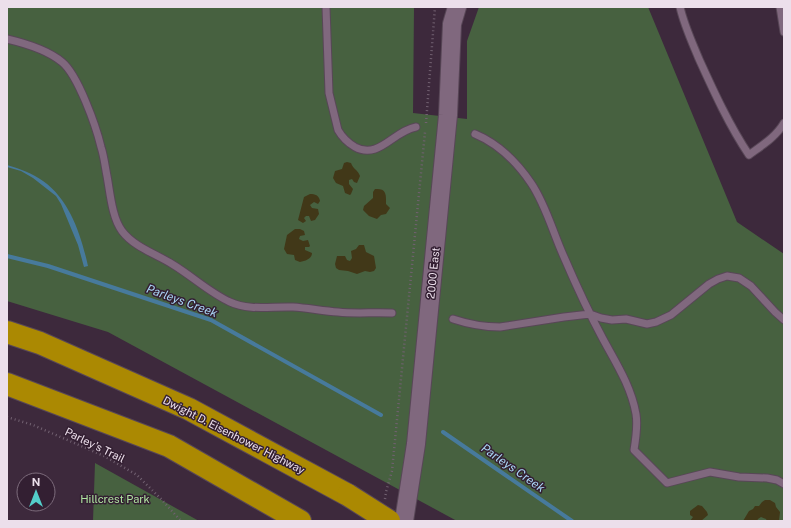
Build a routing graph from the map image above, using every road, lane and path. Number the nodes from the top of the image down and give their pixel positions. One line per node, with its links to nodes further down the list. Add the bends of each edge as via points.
1 (326, 7): 11 (lane, via 329,93 340,134 350,144 368,151 376,150 408,129)
2 (435, 7): 21 (path, via 392,471 386,492)
3 (448, 7): 7 (street, 2000 East)
4 (457, 7): 7 (street, 2000 East)
5 (680, 7): 10 (lane, via 687,31 708,79 735,135 748,155 770,139)
6 (780, 7): 8 (lane)
7 (452, 24): 24 (street, 2000 East, via 448,115 416,444)
8 (784, 32)
9 (7, 39): 13 (lane, via 55,58 72,74 99,140 116,218 127,236 217,295 244,307 294,307 344,313)
10 (784, 123)
11 (416, 127)
12 (475, 134): 14 (lane, via 501,148 532,184)
13 (392, 313)
14 (590, 314): 15 (lane, via 495,327 468,324); 16 (lane, via 612,320 626,319 647,324 656,322 671,315 709,284 727,276 739,278 751,286); 20 (lane, via 623,375 631,398 637,427 634,450 667,483 710,472 767,478)
15 (453, 319)
16 (784, 320)
17 (7, 332): 21 (highway, Dwight D. Eisenhower Highway, bridge, via 40,343 189,409)
18 (7, 384): 23 (highway, via 169,446)
19 (7, 417): 22 (path, Parley's Trail, via 33,425 104,456 137,475)
20 (784, 484)
21 (387, 514)
22 (181, 521)
23 (300, 521)
24 (404, 521)

